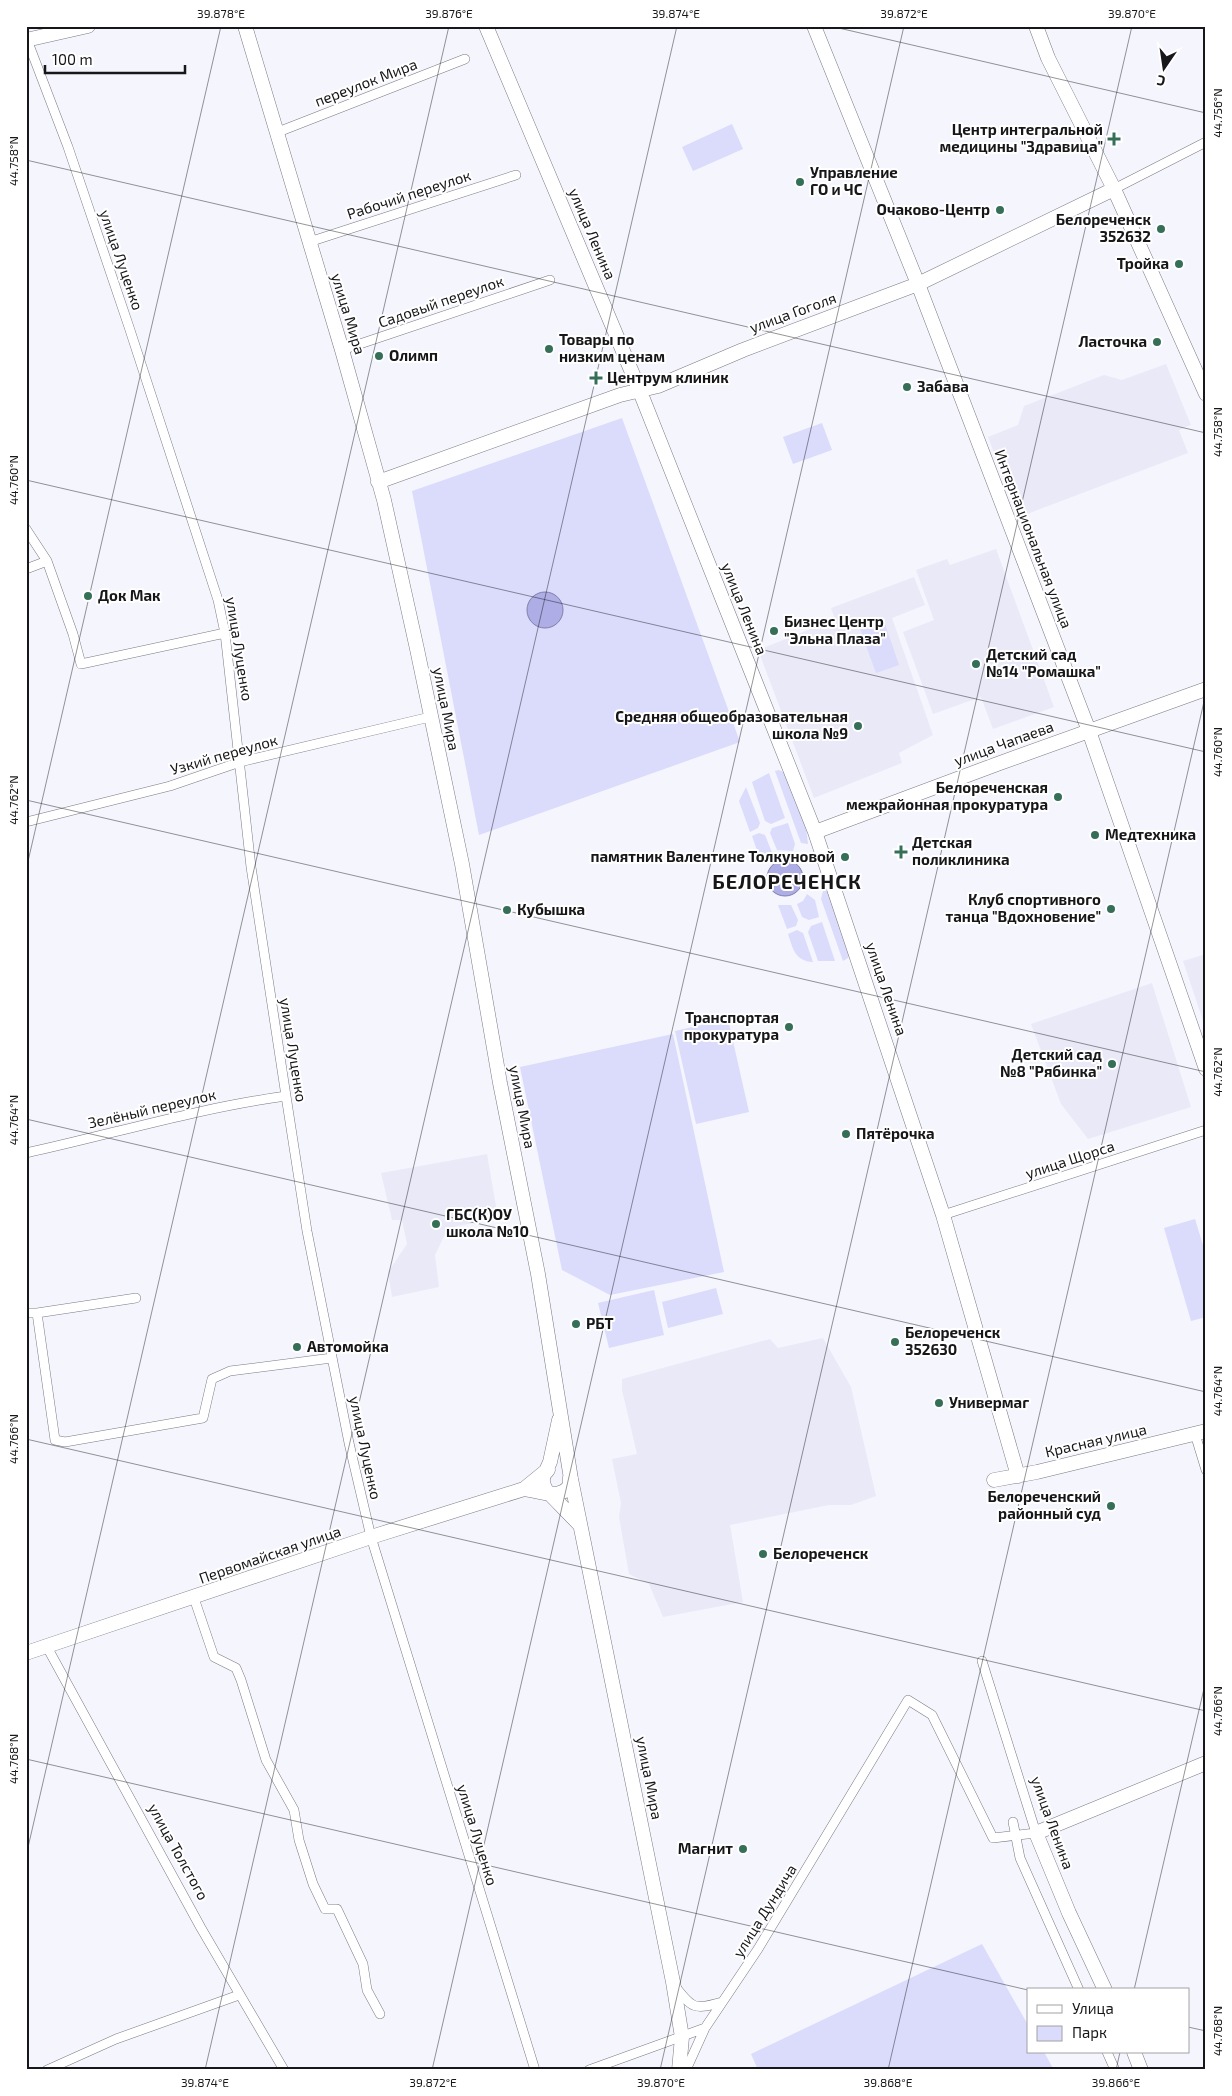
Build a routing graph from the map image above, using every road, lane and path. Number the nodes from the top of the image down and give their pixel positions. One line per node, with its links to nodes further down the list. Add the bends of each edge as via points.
1 (88, 26): 6 (street)
2 (246, 26): 8 (street, улица Мира)
3 (486, 26): 16 (street, улица Ленина)
4 (814, 26): 14 (street, Интернациональная улица)
5 (1036, 26): 11 (street, via 1048,58)
6 (27, 39): 22 (street, улица Луценко, via 130,327 218,600)
7 (465, 59): 8 (street, переулок Мира)
8 (278, 132): 12 (street, улица Мира)
9 (1206, 142): 11 (street, улица Гоголя)
10 (516, 175): 12 (street, Рабочий переулок)
11 (1114, 189): 14 (street, улица Гоголя); 17 (street)
12 (309, 242): 15 (street, улица Мира)
13 (550, 280): 15 (street, Садовый переулок)
14 (918, 284): 16 (street, улица Гоголя, via 658,386); 25 (street, Интернациональная улица)
15 (342, 350): 18 (street, улица Мира)
16 (639, 390): 18 (street, улица Гоголя); 28 (street, улица Ленина)
17 (1206, 394)
18 (378, 482): 24 (street, улица Мира)
19 (26, 529): 20 (street)
20 (47, 561): 21 (street); 22 (street, via 82,664)
21 (26, 569)
22 (225, 633): 26 (street, улица Луценко)
23 (1206, 689): 25 (street, улица Чапаева)
24 (430, 717): 26 (street, Узкий переулок); 38 (street, улица Мира, via 462,864)
25 (1089, 731): 28 (street, улица Чапаева); 29 (street, Интернациональная улица)
26 (240, 762): 27 (street, Узкий переулок, via 170,786); 30 (street, улица Луценко, via 251,867)
27 (26, 822)
28 (815, 832): 33 (street, улица Ленина)
29 (1206, 1069)
30 (286, 1096): 32 (street, Зелёный переулок, via 177,1116); 37 (street, улица Луценко, via 307,1231)
31 (1206, 1130): 33 (street, улица Щорса)
32 (26, 1153)
33 (943, 1215): 42 (street, улица Ленина)
34 (136, 1298): 36 (street)
35 (26, 1313): 36 (street)
36 (38, 1313): 37 (street, via 55,1440 65,1442 203,1418 212,1380 230,1371)
37 (332, 1358): 48 (street, улица Луценко)
38 (561, 1410): 41 (street, улица Мира); 43 (street, улица Мира)
39 (1200, 1433): 40 (street); 42 (street, Красная улица)
40 (1206, 1470)
41 (546, 1471): 43 (street, via 558,1466 569,1473); 45 (street, Первомайская улица); 46 (street, via 543,1484)
42 (1014, 1477): 44 (street, Красная улица)
43 (571, 1479): 46 (street, via 563,1493); 47 (street, улица Мира)
44 (994, 1480)
45 (524, 1490): 46 (street, Первомайская улица); 48 (street, Первомайская улица)
46 (552, 1494): 47 (street)
47 (581, 1526): 57 (street, улица Мира)
48 (371, 1537): 49 (street, Первомайская улица); 69 (street, улица Луценко)
49 (194, 1598): 50 (street, Первомайская улица); 62 (street, via 214,1657 236,1668 266,1760 294,1810 299,1840 313,1884 325,1909 337,1909 363,1964 368,1990)
50 (47, 1647): 51 (street, Первомайская улица); 60 (street, улица Толстого)
51 (26, 1653)
52 (982, 1661): 55 (street, улица Ленина)
53 (1206, 1763): 55 (street)
54 (1013, 1822): 56 (street)
55 (1036, 1833): 56 (street); 59 (street, улица Ленина)
56 (1014, 1836): 58 (street, via 1020,1858); 61 (street, улица Дундича, via 993,1838 932,1715 908,1700 758,1949)
57 (673, 1982): 61 (street, via 683,1997 701,2008); 64 (street, улица Мира)
58 (1078, 1988)
59 (1104, 1988)
60 (239, 1995): 67 (street, via 116,2039); 68 (street, улица Толстого)
61 (722, 2002): 63 (street, улица Дундича)
62 (380, 2014)
63 (705, 2028): 64 (street); 72 (street, улица Дундича)
64 (682, 2037): 70 (street); 71 (street)
65 (1108, 2054): 73 (street)
66 (1135, 2054): 74 (street)
67 (47, 2070)
68 (284, 2070)
69 (535, 2070)
70 (589, 2070)
71 (680, 2070)
72 (686, 2070)
73 (1115, 2070)
74 (1141, 2070)

